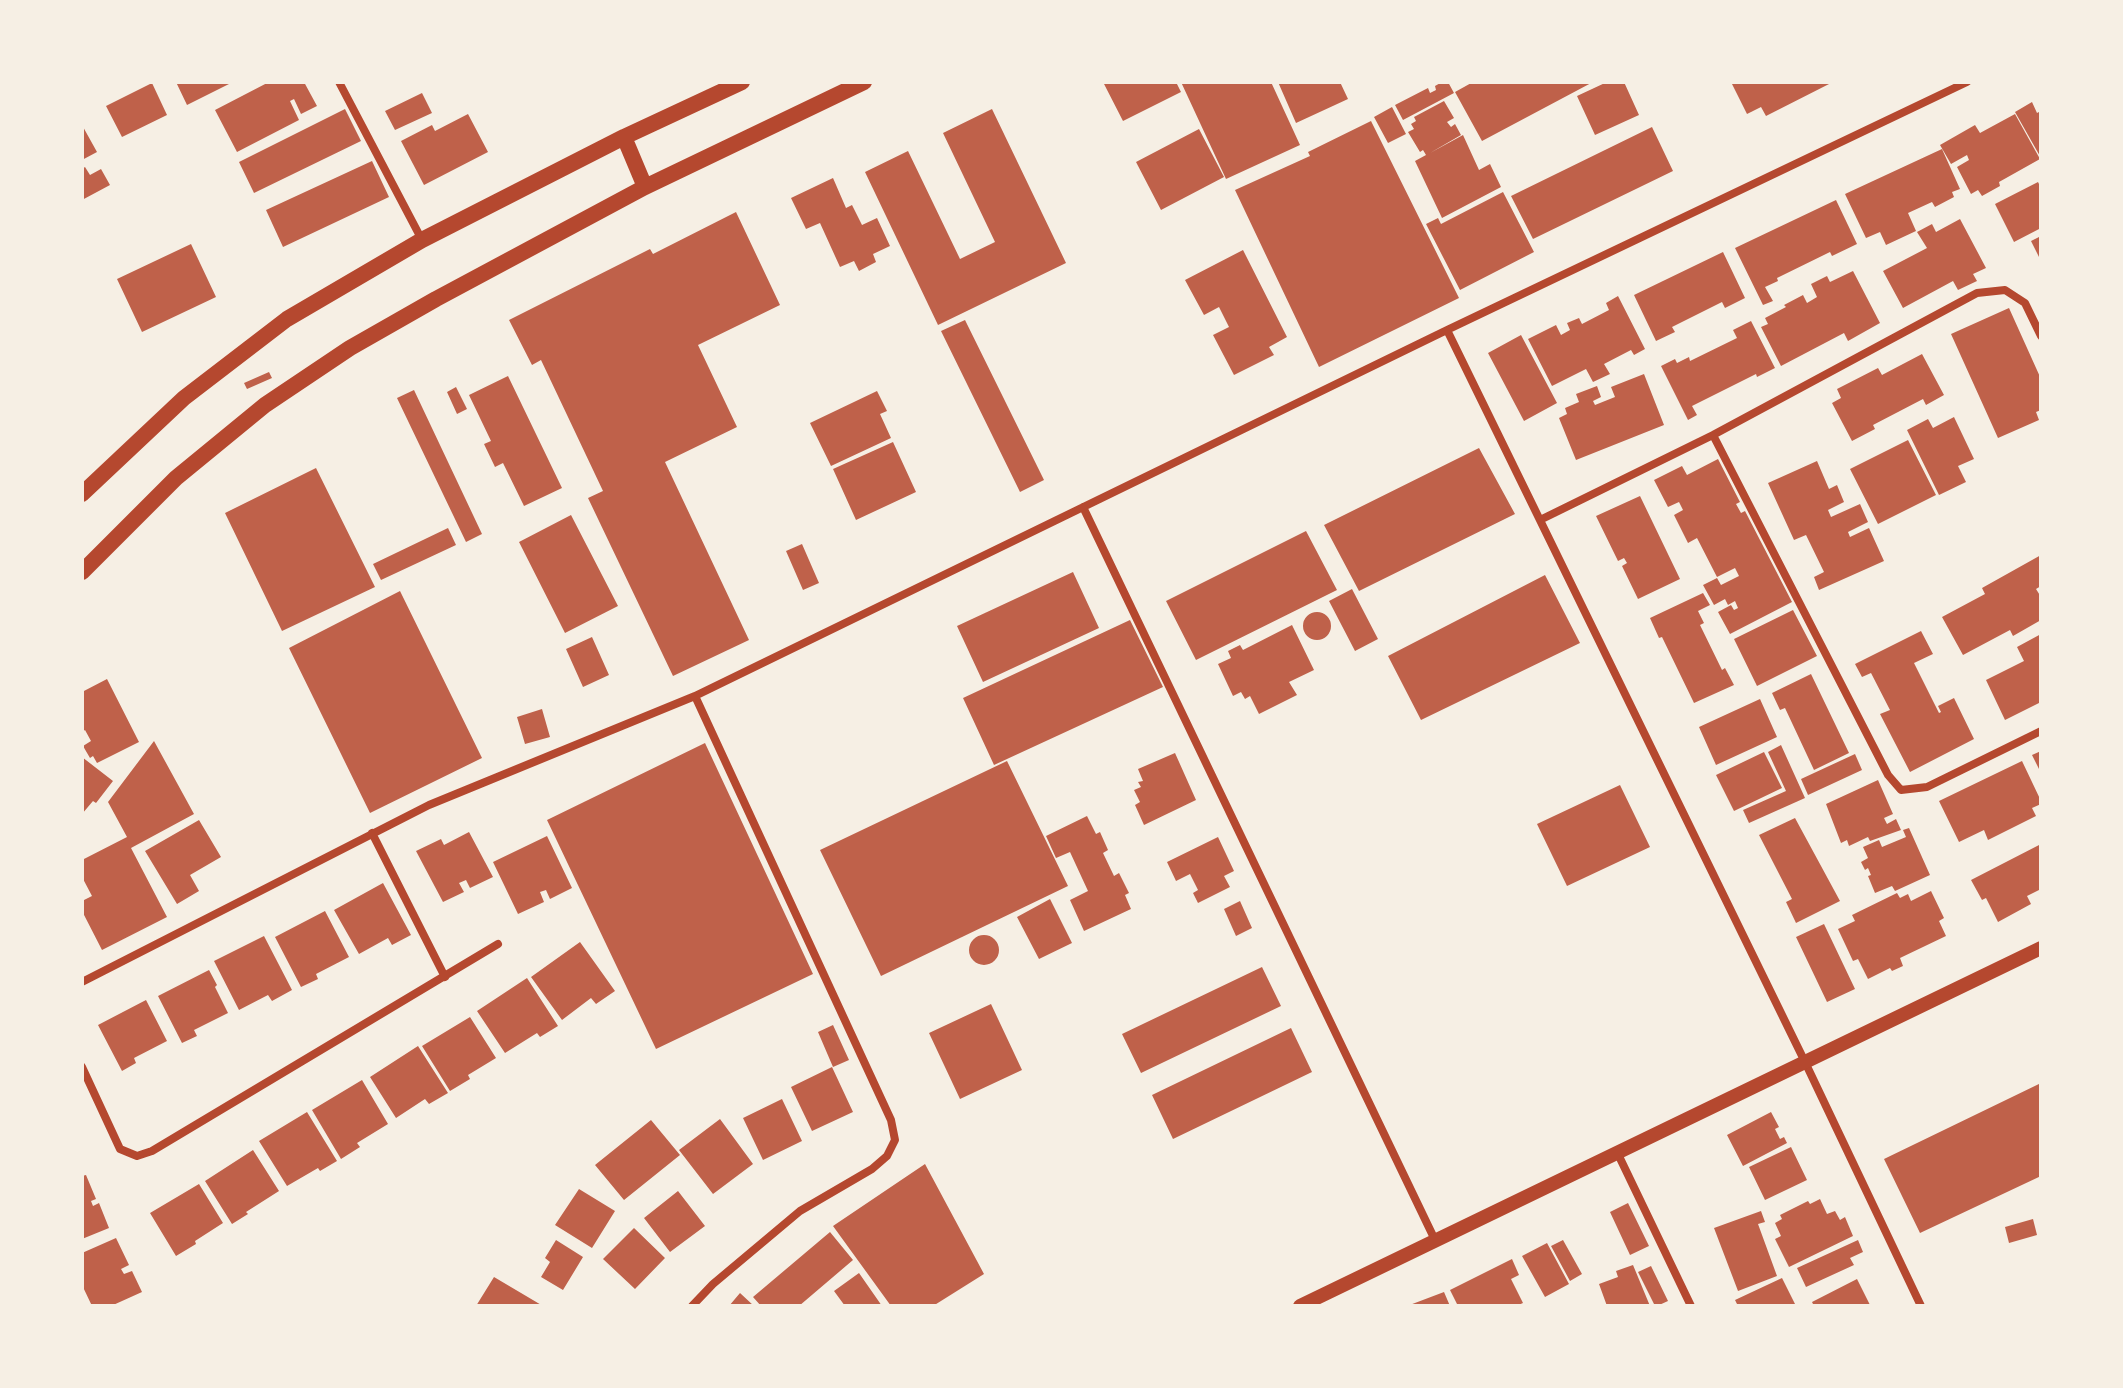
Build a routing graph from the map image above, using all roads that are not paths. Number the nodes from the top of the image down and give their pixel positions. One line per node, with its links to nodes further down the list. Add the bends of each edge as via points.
1 (339, 82): 7 (street)
2 (742, 82): 5 (main road)
3 (864, 82): 6 (main road)
4 (1967, 82): 8 (street)
5 (624, 137): 6 (main road); 7 (main road)
6 (645, 187): 14 (main road, via 350,348 265,405 176,478)
7 (422, 240): 11 (main road, via 287,319 184,398)
8 (1447, 330): 12 (street); 13 (street)
9 (2041, 336): 10 (street, via 2025,303 2005,290 1977,293)
10 (1713, 435): 13 (street); 16 (street, via 1888,775 1901,790 1927,787)
11 (82, 494)
12 (1083, 507): 15 (street); 25 (street)
13 (1540, 520): 22 (street)
14 (82, 572)
15 (695, 696): 17 (street); 26 (street, via 891,1120 895,1140 872,1169 800,1211)
16 (2041, 731)
17 (372, 833): 20 (street); 21 (street)
18 (498, 944): 20 (street)
19 (2041, 949): 22 (street)
20 (445, 977): 23 (street, via 137,1156 120,1149)
21 (82, 982)
22 (1805, 1062): 24 (street); 29 (street)
23 (82, 1067)
24 (1617, 1152): 25 (street); 28 (street)
25 (1435, 1240): 27 (street)
26 (692, 1306)
27 (1300, 1306)
28 (1691, 1306)
29 (1921, 1306)

